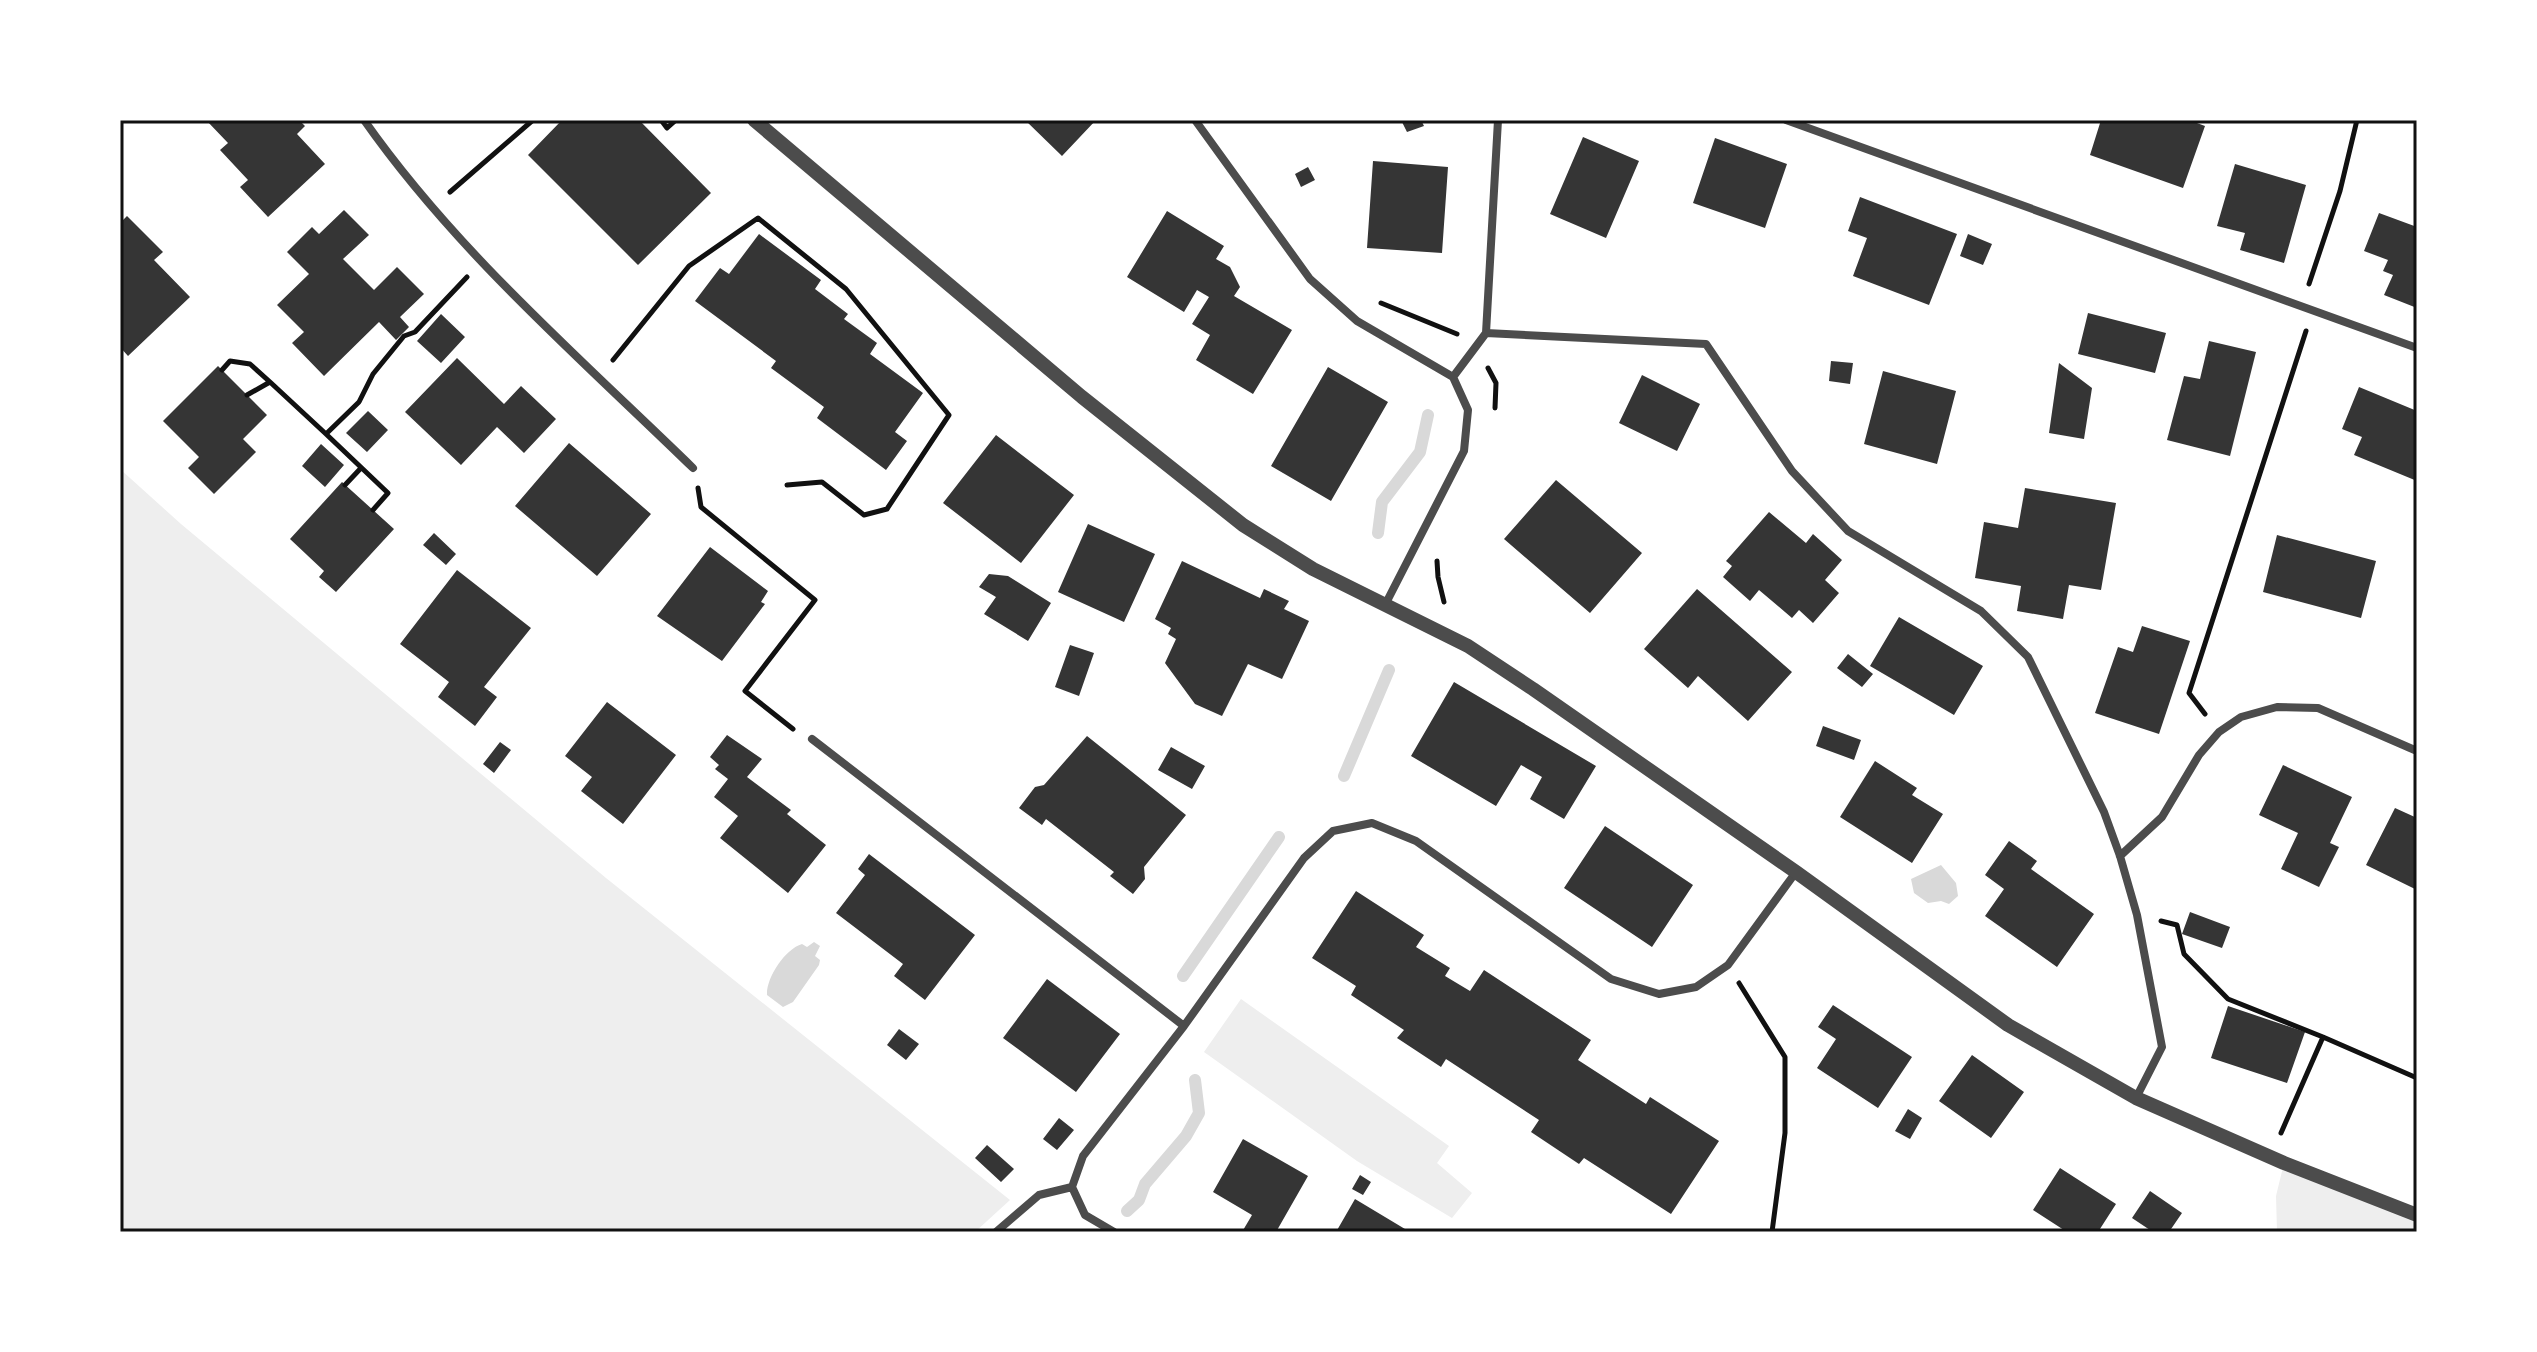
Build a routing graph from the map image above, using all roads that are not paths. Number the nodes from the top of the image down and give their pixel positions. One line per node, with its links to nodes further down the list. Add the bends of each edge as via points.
1 (364, 120): 9 (street, via 431,208 482,262)
2 (754, 120): 10 (street, via 1181,478 1313,569)
3 (1195, 120): 8 (street, via 1310,279 1357,321)
4 (1498, 120): 6 (street)
5 (1786, 120): 7 (street)
6 (1486, 333): 8 (street); 13 (street, via 1706,344 1792,471 1848,531 1981,611 2028,657)
7 (2417, 348)
8 (1453, 377): 10 (street, via 1468,410 1464,451)
9 (693, 468)
10 (1385, 605): 14 (street, via 1468,646)
11 (812, 739): 15 (street)
12 (2417, 751): 13 (street, via 2318,708 2277,707 2241,717 2219,732 2162,817)
13 (2120, 856): 16 (street, via 2162,1047)
14 (1796, 872): 15 (street, via 1728,965 1696,987 1659,994 1611,979 1416,841 1372,823 1333,831 1304,858); 16 (street, via 2008,1025)
15 (1184, 1026): 17 (street, via 1083,1156)
16 (2136, 1098): 18 (street)
17 (1072, 1187): 19 (street, via 1039,1195); 20 (street, via 1085,1215)
18 (2417, 1215)
19 (996, 1232)
20 (1114, 1232)

